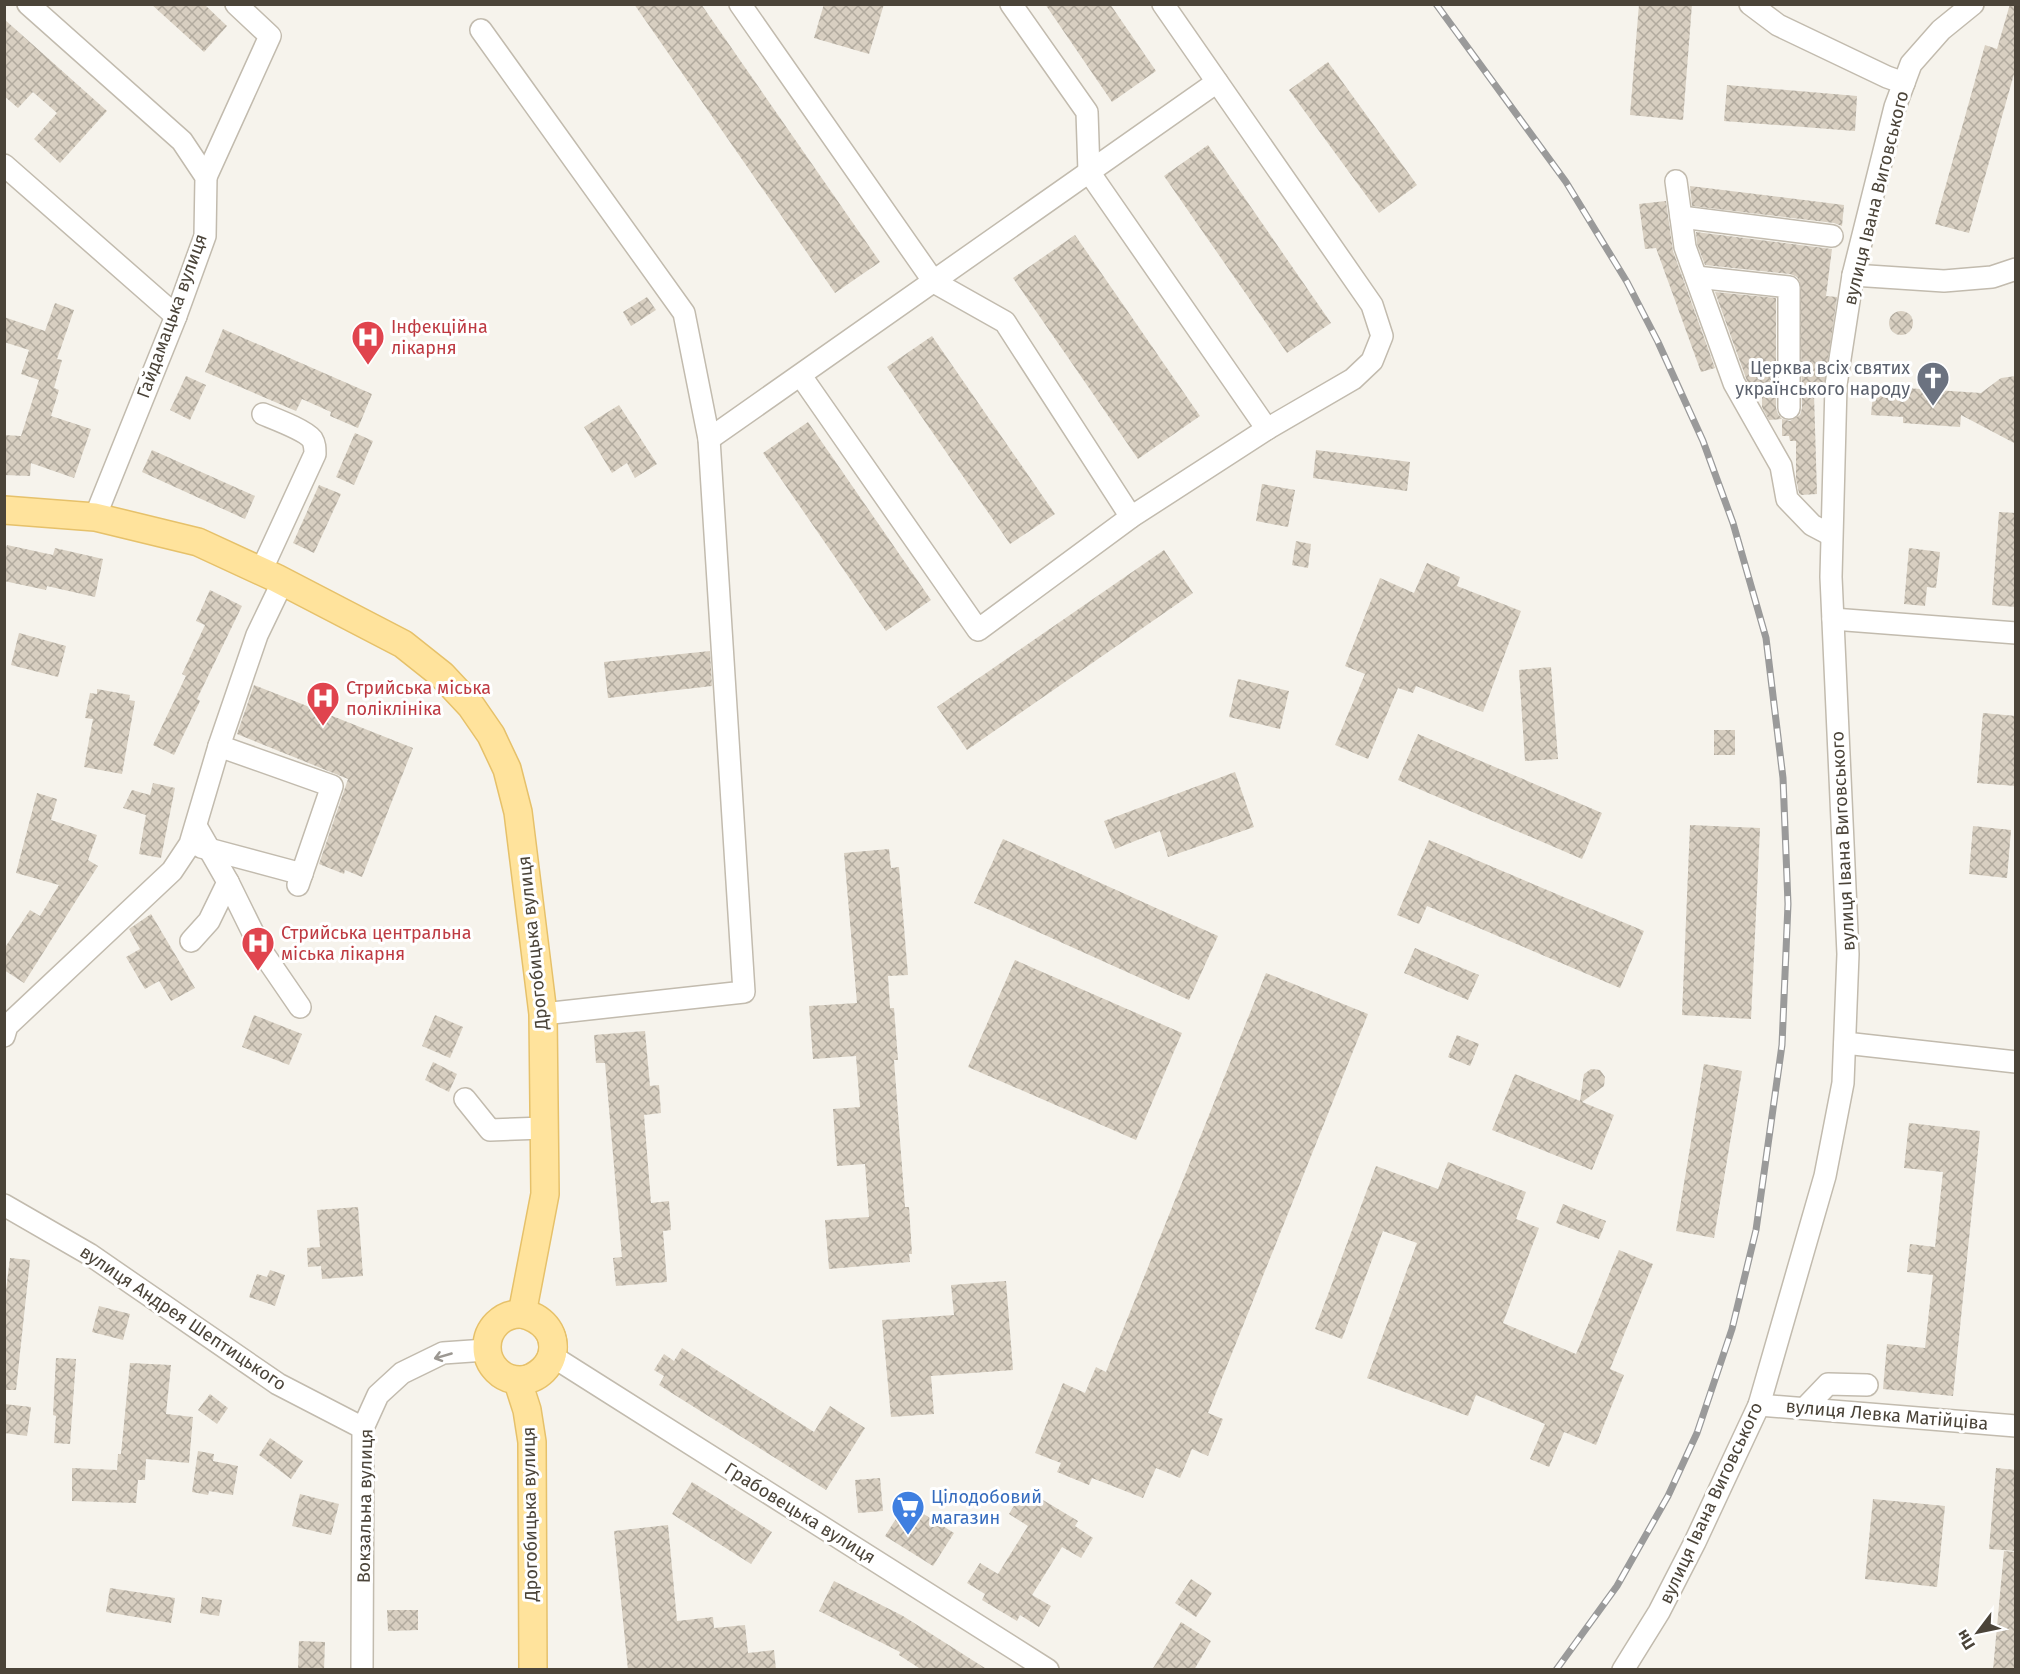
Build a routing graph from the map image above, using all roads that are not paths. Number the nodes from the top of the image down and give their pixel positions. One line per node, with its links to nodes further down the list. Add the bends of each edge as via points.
1 (28, 4): 13 (street, via 182,141)
2 (236, 4): 13 (street, via 270,36)
3 (740, 4): 20 (street)
4 (1011, 4): 12 (street, via 1087,112)
5 (1163, 4): 9 (street)
6 (1750, 4): 10 (street, via 1778,25)
7 (1973, 4): 10 (street, вулиця Івана Виговського, via 1941,30 1911,64)
8 (481, 30): 26 (street, via 684,313)
9 (1217, 82): 12 (street); 25 (street, via 1372,305 1382,336 1372,361 1353,379)
10 (1904, 83): 18 (street, вулиця Івана Виговського)
11 (4, 165): 21 (street)
12 (1089, 172): 20 (street); 25 (street)
13 (206, 177): 21 (street, Гайдамацька вулиця, via 205,236)
14 (1676, 181): 15 (street)
15 (1681, 218): 16 (street); 19 (street, via 1685,247)
16 (1833, 236)
17 (2016, 269): 18 (street, via 1992,278 1944,280)
18 (1853, 275): 30 (street, вулиця Івана Виговського, via 1836,385)
19 (1696, 277): 23 (street, via 1789,287); 30 (street, via 1734,383 1781,466 1787,500 1812,525)
20 (934, 282): 22 (street); 29 (street, via 1005,322)
21 (176, 316): 28 (street, Гайдамацька вулиця)
22 (801, 376): 26 (street); 29 (street, via 978,630)
23 (1789, 408)
24 (263, 414): 31 (street, via 309,436 315,448)
25 (1267, 429): 29 (street)
26 (709, 439): 39 (street, via 744,992)
27 (4, 510): 28 (main road, Дрогобицька вулиця)
28 (95, 517): 31 (main road, Дрогобицька вулиця, via 198,542)
29 (1131, 517)
30 (1831, 535): 32 (street, вулиця Івана Виговського)
31 (272, 576): 34 (street); 39 (main road, Дрогобицька вулиця, via 403,644 442,675 491,735 507,769 518,812)
32 (1833, 619): 33 (street); 41 (street, вулиця Івана Виговського, via 1848,954)
33 (2016, 633)
34 (219, 746): 35 (street); 35 (street, via 332,786 300,880)
35 (199, 840): 36 (street); 40 (street, via 172,871 7,1026)
36 (228, 882): 37 (street, via 209,921); 38 (street, via 263,953)
37 (191, 941)
38 (300, 1007)
39 (543, 1014): 44 (main road, Дрогобицька вулиця)
40 (4, 1036)
41 (1845, 1043): 42 (street); 51 (street, вулиця Івана Виговського, via 1843,1083 1825,1176)
42 (2016, 1062)
43 (465, 1099): 44 (street, via 490,1130)
44 (544, 1128): 46 (main road, Дрогобицька вулиця, via 545,1194)
45 (4, 1205): 54 (street, вулиця Андрея Шептицького, via 89,1254 278,1384)
46 (522, 1314): 47 (main road, via 500,1320 492,1328); 48 (main road, via 543,1323 553,1344)
47 (486, 1350): 49 (main road, via 496,1371); 54 (street, Вокзальна вулиця, one-way to 54, via 443,1353 402,1372 378,1395)
48 (552, 1356): 49 (main road, via 539,1375); 57 (street, Грабовецька вулиця)
49 (518, 1382): 56 (main road, Дрогобицька вулиця, via 532,1442)
50 (1868, 1385): 52 (street, via 1828,1384)
51 (1759, 1405): 52 (street, вулиця Левка Матійціва); 58 (street, вулиця Івана Виговського, via 1695,1542)
52 (1805, 1408): 53 (street, вулиця Левка Матійціва)
53 (2016, 1426)
54 (363, 1428): 55 (street, Вокзальна вулиця)
55 (363, 1670)
56 (533, 1670)
57 (1048, 1670)
58 (1623, 1670)

